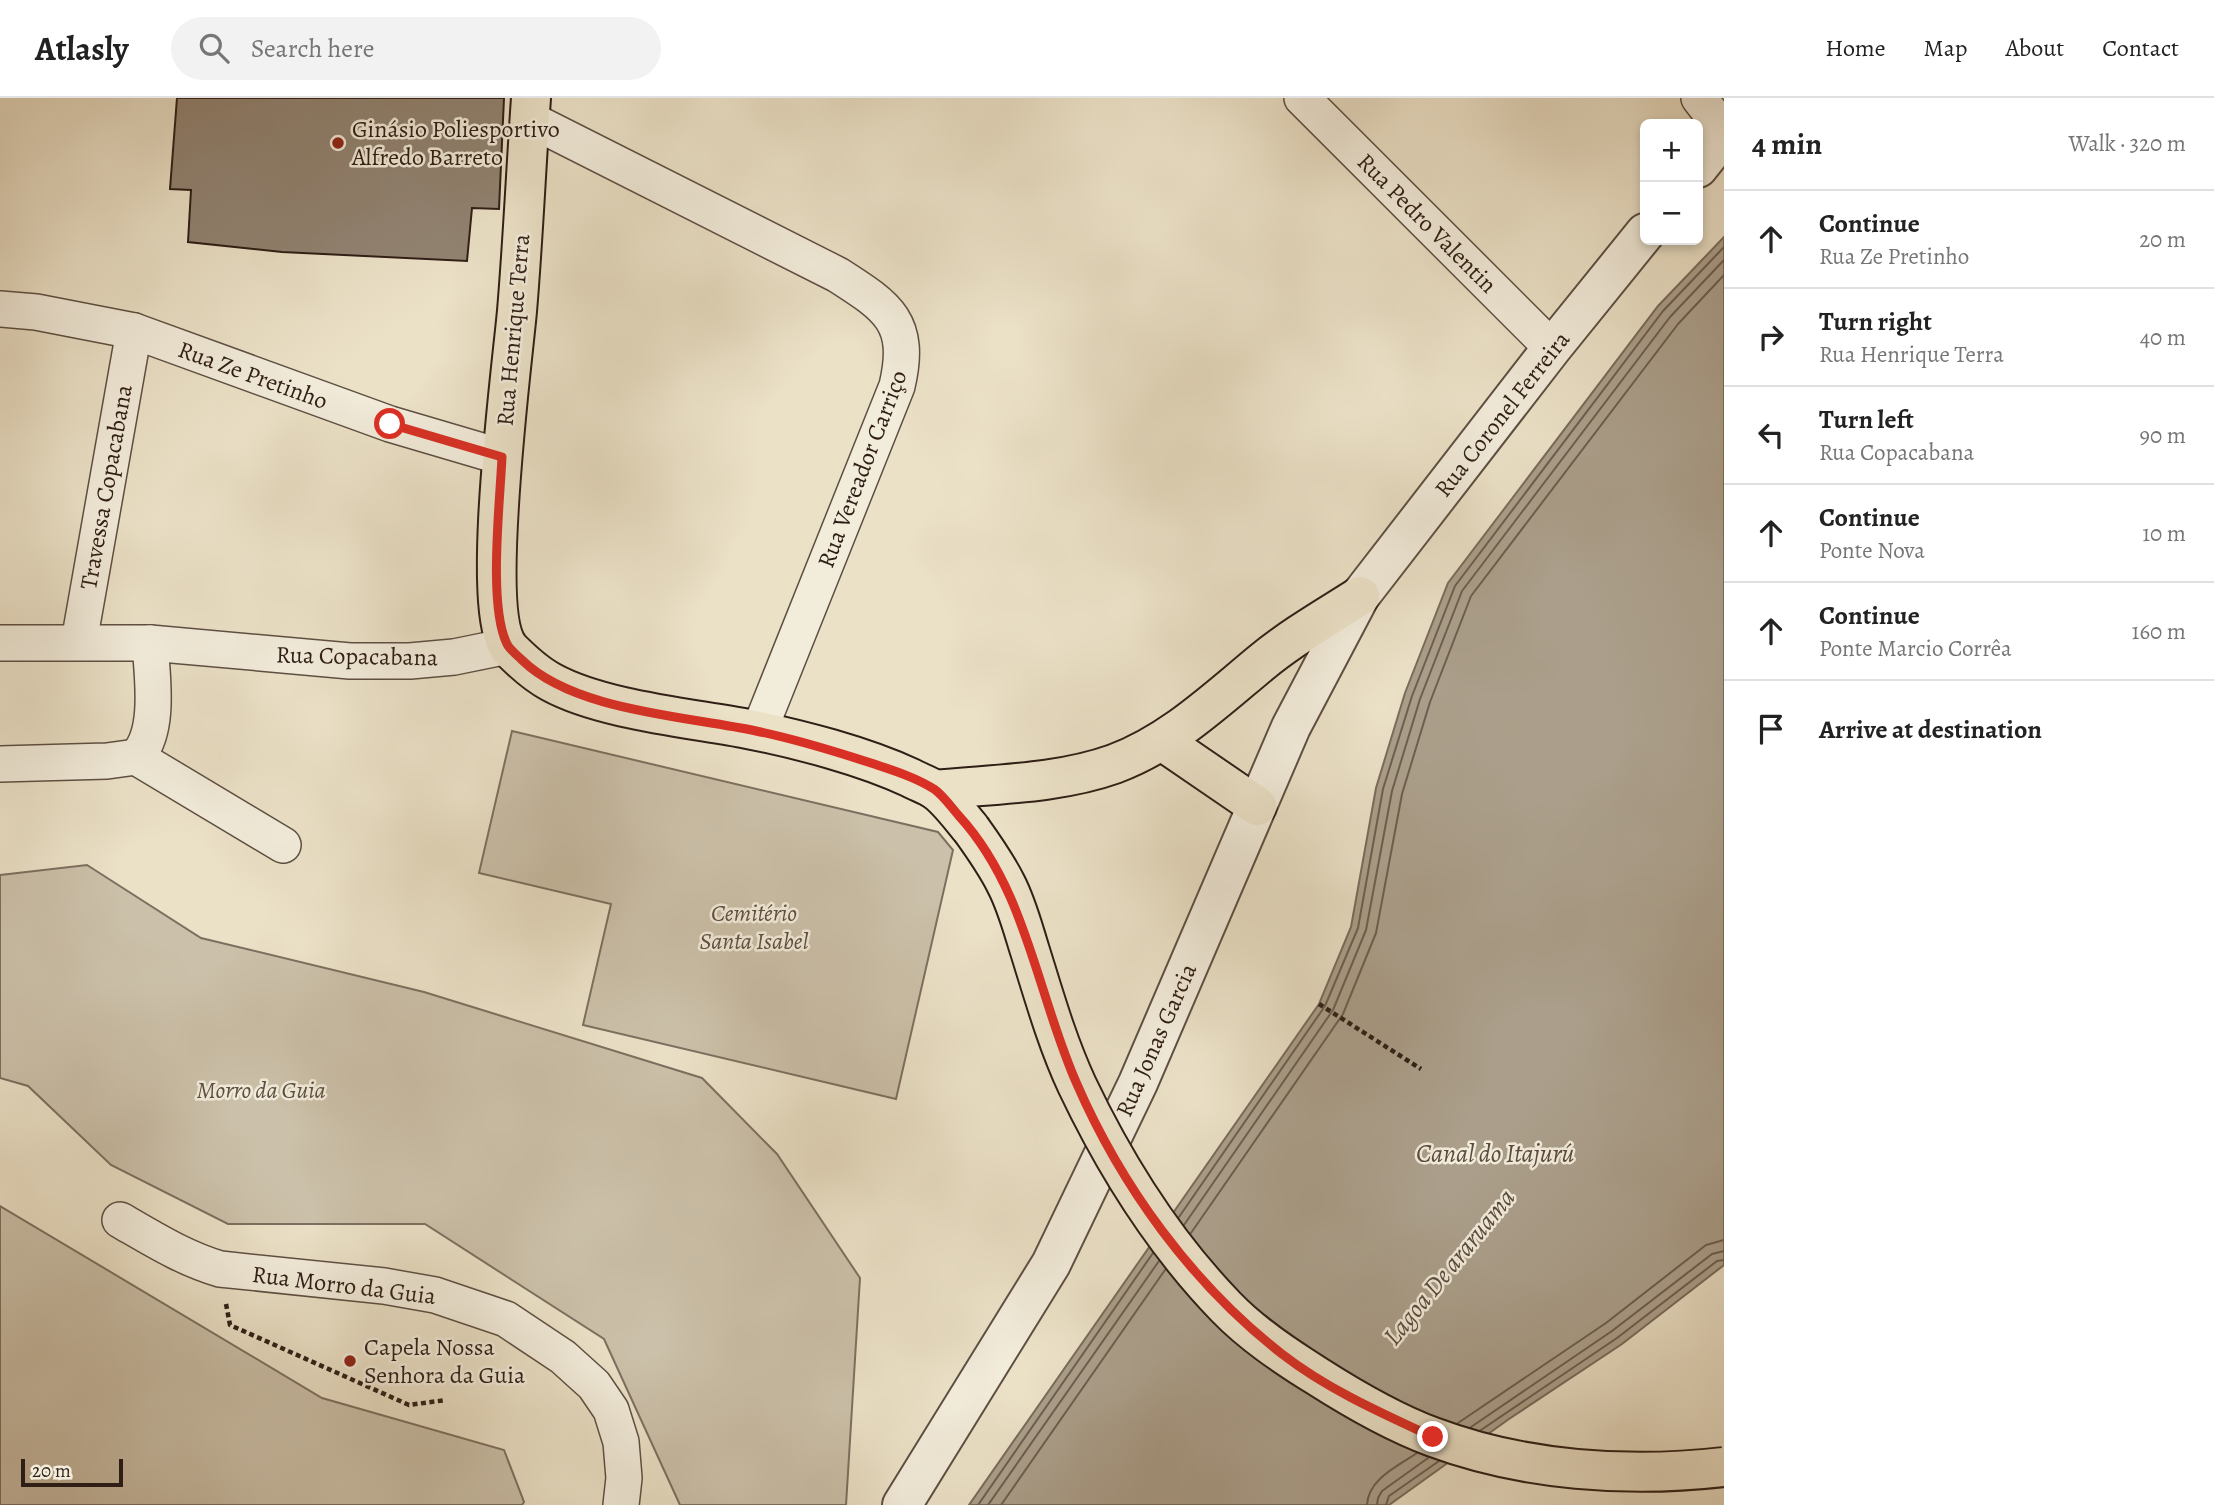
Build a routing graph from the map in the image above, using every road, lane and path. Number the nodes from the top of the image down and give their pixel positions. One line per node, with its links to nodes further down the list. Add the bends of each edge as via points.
1 (1302, 98): 10 (street, Rua Pedro Valentin)
2 (1699, 98): 4 (street)
3 (530, 109): 11 (main road, Rua Henrique Terra); 17 (street, Rua Vereador Carriço, via 838,275 883,306 902,338 897,386)
4 (1724, 130)
5 (1724, 135): 6 (street)
6 (1703, 162)
7 (1640, 239): 10 (street, Rua Coronel Ferreira)
8 (0, 310): 9 (street, Rua Ze Pretinho, via 37,312)
9 (134, 331): 11 (street, Rua Ze Pretinho, via 390,424); 13 (street, Travessa Copacabana)
10 (1552, 348): 12 (street, Rua Coronel Ferreira)
11 (502, 457): 16 (main road, Rua Henrique Terra, via 498,597)
12 (1360, 596): 18 (main road, via 1265,660); 22 (street, Rua Jonas Garcia, via 1291,727)
13 (79, 642): 14 (street, Rua Copacabana); 15 (street, Rua Copacabana)
14 (0, 643)
15 (150, 643): 16 (street, Rua Copacabana, via 350,661 443,658); 19 (street, via 151,720 148,741)
16 (508, 646): 17 (main road, via 551,682 583,696)
17 (759, 731): 21 (main road, via 897,772)
18 (1161, 741): 21 (main road, via 1115,764 1075,775); 22 (main road)
19 (136, 757): 20 (street); 23 (street)
20 (0, 764)
21 (935, 790): 29 (main road, bridge, via 971,829 1007,886 1067,1059 1104,1141 1151,1214 1227,1308 1284,1356 1342,1392 1433,1437 1511,1460 1575,1467 1633,1472)
22 (1256, 806): 31 (street, Rua Jonas Garcia, via 1138,1083 1051,1264)
23 (283, 845)
24 (1319, 1004): 25 (path)
25 (1421, 1069)
26 (120, 1220): 27 (street, Rua Morro da Guia, via 194,1261)
27 (220, 1269): 28 (path, via 230,1325 409,1405); 30 (street, Rua Morro da Guia, via 435,1294 506,1319 563,1357 594,1385 611,1410 621,1442)
28 (446, 1400)
29 (1724, 1467)
30 (621, 1505)
31 (902, 1505)

